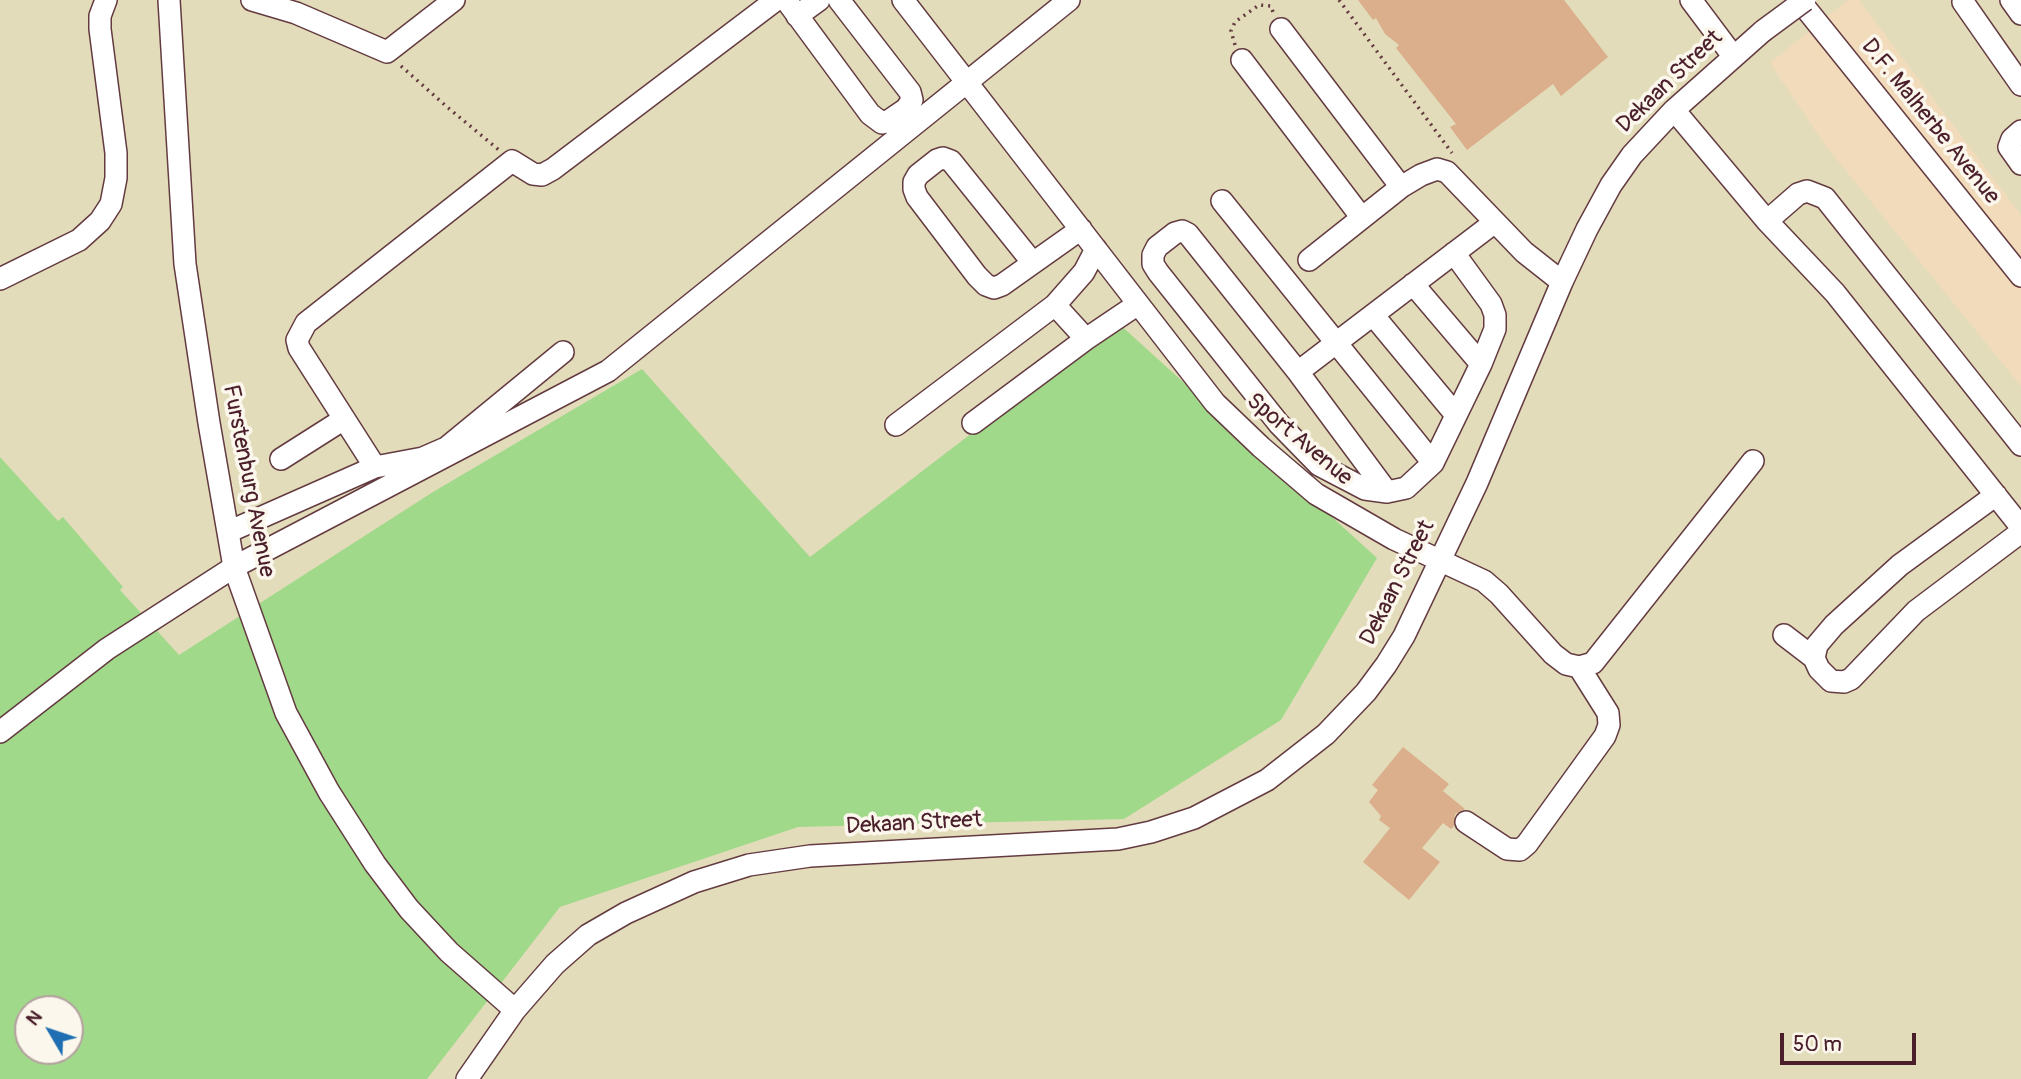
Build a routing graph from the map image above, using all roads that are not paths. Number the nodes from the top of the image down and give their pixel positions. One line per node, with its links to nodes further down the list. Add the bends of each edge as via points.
1 (106, 0): 34 (street, via 100,16 116,153 111,204 79,240)
2 (169, 0): 57 (street, Furstenburg Avenue, via 185,264)
3 (252, 0): 4 (street, via 296,13 387,52)
4 (454, 0)
5 (776, 0): 46 (street, via 553,169 533,174 512,161 306,323 297,340 299,348)
6 (819, 0): 14 (street)
7 (839, 0): 14 (street, via 910,92 912,100 906,109 887,122 870,114)
8 (902, 0): 18 (street, Sport Avenue)
9 (1069, 0): 18 (street)
10 (1691, 0): 16 (street)
11 (1799, 0): 33 (street, D.F. Malherbe Avenue)
12 (1805, 0): 16 (street, Dekaan Street, bridge)
13 (1963, 2): 19 (street)
14 (792, 8)
15 (1281, 29): 23 (street)
16 (1733, 56): 20 (street, Dekaan Street)
17 (1242, 60): 25 (street)
18 (966, 81): 28 (street, Sport Avenue); 59 (street, via 608,371)
19 (2021, 85)
20 (1674, 110): 26 (street); 35 (street, Dekaan Street, via 1611,185)
21 (2021, 131): 22 (street, via 2009,147)
22 (2021, 164)
23 (1401, 187): 25 (street); 27 (street, via 1437,169 1447,172)
24 (1222, 201): 41 (street)
25 (1362, 218): 31 (street)
26 (1767, 221): 49 (street, via 1798,194 1807,191 1825,198); 55 (street, via 1841,300)
27 (1496, 222): 30 (street); 35 (street)
28 (1081, 229): 29 (street, Sport Avenue); 32 (street)
29 (1096, 249): 37 (street, Sport Avenue); 38 (street, via 1084,272)
30 (1454, 253): 36 (street); 43 (street, via 1495,315 1495,329)
31 (1309, 260)
32 (1033, 263): 32 (street, via 1002,285 986,285 917,197 914,182 918,175 937,160 951,161)
33 (2021, 276)
34 (0, 279)
35 (1562, 282): 58 (street, Dekaan Street)
36 (1413, 284): 39 (street); 43 (street)
37 (1138, 304): 40 (street); 58 (street, Sport Avenue, via 1215,403 1316,494)
38 (1055, 305): 40 (street); 48 (street)
39 (1373, 315): 41 (street); 45 (street)
40 (1086, 339): 47 (street)
41 (1336, 342): 44 (street); 52 (street)
42 (563, 352): 53 (street, via 446,448)
43 (1481, 364): 45 (street)
44 (1298, 372): 54 (street); 54 (street, via 1188,234 1175,233 1157,247 1153,264 1158,272 1279,424 1319,465 1365,489)
45 (1456, 415): 52 (street)
46 (344, 419): 50 (street); 53 (street)
47 (973, 424)
48 (896, 425)
49 (2021, 445)
50 (281, 459)
51 (1752, 461): 62 (street, via 1593,663)
52 (1433, 463): 54 (street, via 1406,488)
53 (375, 467): 57 (street)
54 (1387, 492)
55 (1996, 495): 56 (street); 61 (street, via 1900,565 1834,625 1817,645)
56 (2021, 529): 61 (street, via 1916,611 1851,679 1831,681)
57 (228, 532): 59 (street, Furstenburg Avenue)
58 (1439, 561): 62 (street, Sport Avenue, via 1485,581 1553,654); 65 (street, Dekaan Street, via 1404,636 1366,692 1326,734 1266,780 1195,818 1118,839 810,856 749,865 694,882 588,935)
59 (234, 567): 63 (street, via 107,649); 65 (street, Furstenburg Avenue, via 286,713 329,792 409,909 449,952)
60 (1784, 635): 61 (street)
61 (1814, 657)
62 (1579, 667): 64 (street, via 1608,713 1609,724 1527,845 1520,850 1507,849)
63 (0, 732)
64 (1466, 822)
65 (515, 1010): 66 (street, Dekaan Street)
66 (467, 1079)

